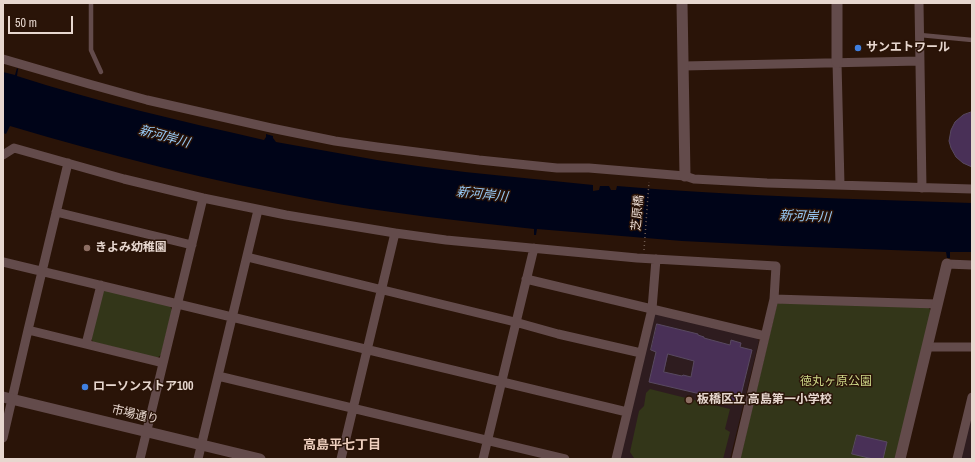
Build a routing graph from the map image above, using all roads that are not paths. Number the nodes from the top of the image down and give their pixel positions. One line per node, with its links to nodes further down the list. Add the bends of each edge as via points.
1 (91, 3): 11 (lane, via 91,50)
2 (682, 3): 10 (street)
3 (837, 3): 9 (street)
4 (919, 3): 5 (street)
5 (920, 35): 6 (lane); 8 (street)
6 (972, 40)
7 (3, 58): 14 (street, via 147,100 335,141 557,168)
8 (920, 61): 9 (street); 16 (street)
9 (837, 62): 10 (street); 15 (street)
10 (683, 66): 14 (street)
11 (101, 72)
12 (3, 155): 13 (street, via 14,148)
13 (68, 163): 18 (street); 20 (street)
14 (685, 176): 15 (street, via 738,182)
15 (840, 185): 16 (street)
16 (922, 188): 17 (street)
17 (972, 190)
18 (203, 198): 19 (street); 22 (street)
19 (258, 210): 21 (street); 24 (street)
20 (56, 212): 22 (street); 29 (street)
21 (395, 233): 23 (street); 32 (street)
22 (192, 245): 34 (street)
23 (534, 248): 25 (street); 30 (street)
24 (247, 257): 32 (street); 37 (street)
25 (656, 259): 33 (street, via 776,266); 36 (street)
26 (3, 262): 29 (street)
27 (947, 264): 28 (street); 35 (street)
28 (972, 265)
29 (42, 271): 31 (street); 39 (street)
30 (526, 278): 36 (street); 38 (street)
31 (100, 285): 34 (street); 41 (street)
32 (381, 290): 38 (street); 44 (street)
33 (774, 299): 35 (street); 40 (street)
34 (178, 304): 37 (street); 46 (street)
35 (937, 304): 42 (street)
36 (652, 309): 40 (street); 45 (street)
37 (232, 316): 44 (street); 47 (street)
38 (516, 322): 45 (street); 48 (street)
39 (28, 330): 41 (street); 50 (street)
40 (765, 336): 64 (street)
41 (86, 344): 46 (street)
42 (927, 347): 43 (street); 65 (street)
43 (972, 347)
44 (367, 350): 48 (street); 51 (street)
45 (642, 353): 52 (street)
46 (164, 363): 53 (street)
47 (218, 376): 51 (street); 56 (street)
48 (501, 382): 52 (street); 55 (street)
49 (972, 397): 66 (street)
50 (7, 398): 53 (street, 市場通り); 54 (street)
51 (353, 408): 55 (street); 60 (street)
52 (627, 412): 63 (street)
53 (147, 432): 56 (street, 市場通り); 57 (street)
54 (3, 438)
55 (487, 441): 61 (street); 62 (street)
56 (201, 445): 58 (street); 59 (street, 市場通り)
57 (140, 459)
58 (198, 459)
59 (260, 459)
60 (341, 459)
61 (483, 459)
62 (565, 459)
63 (616, 459)
64 (736, 459)
65 (900, 459)
66 (957, 459)

